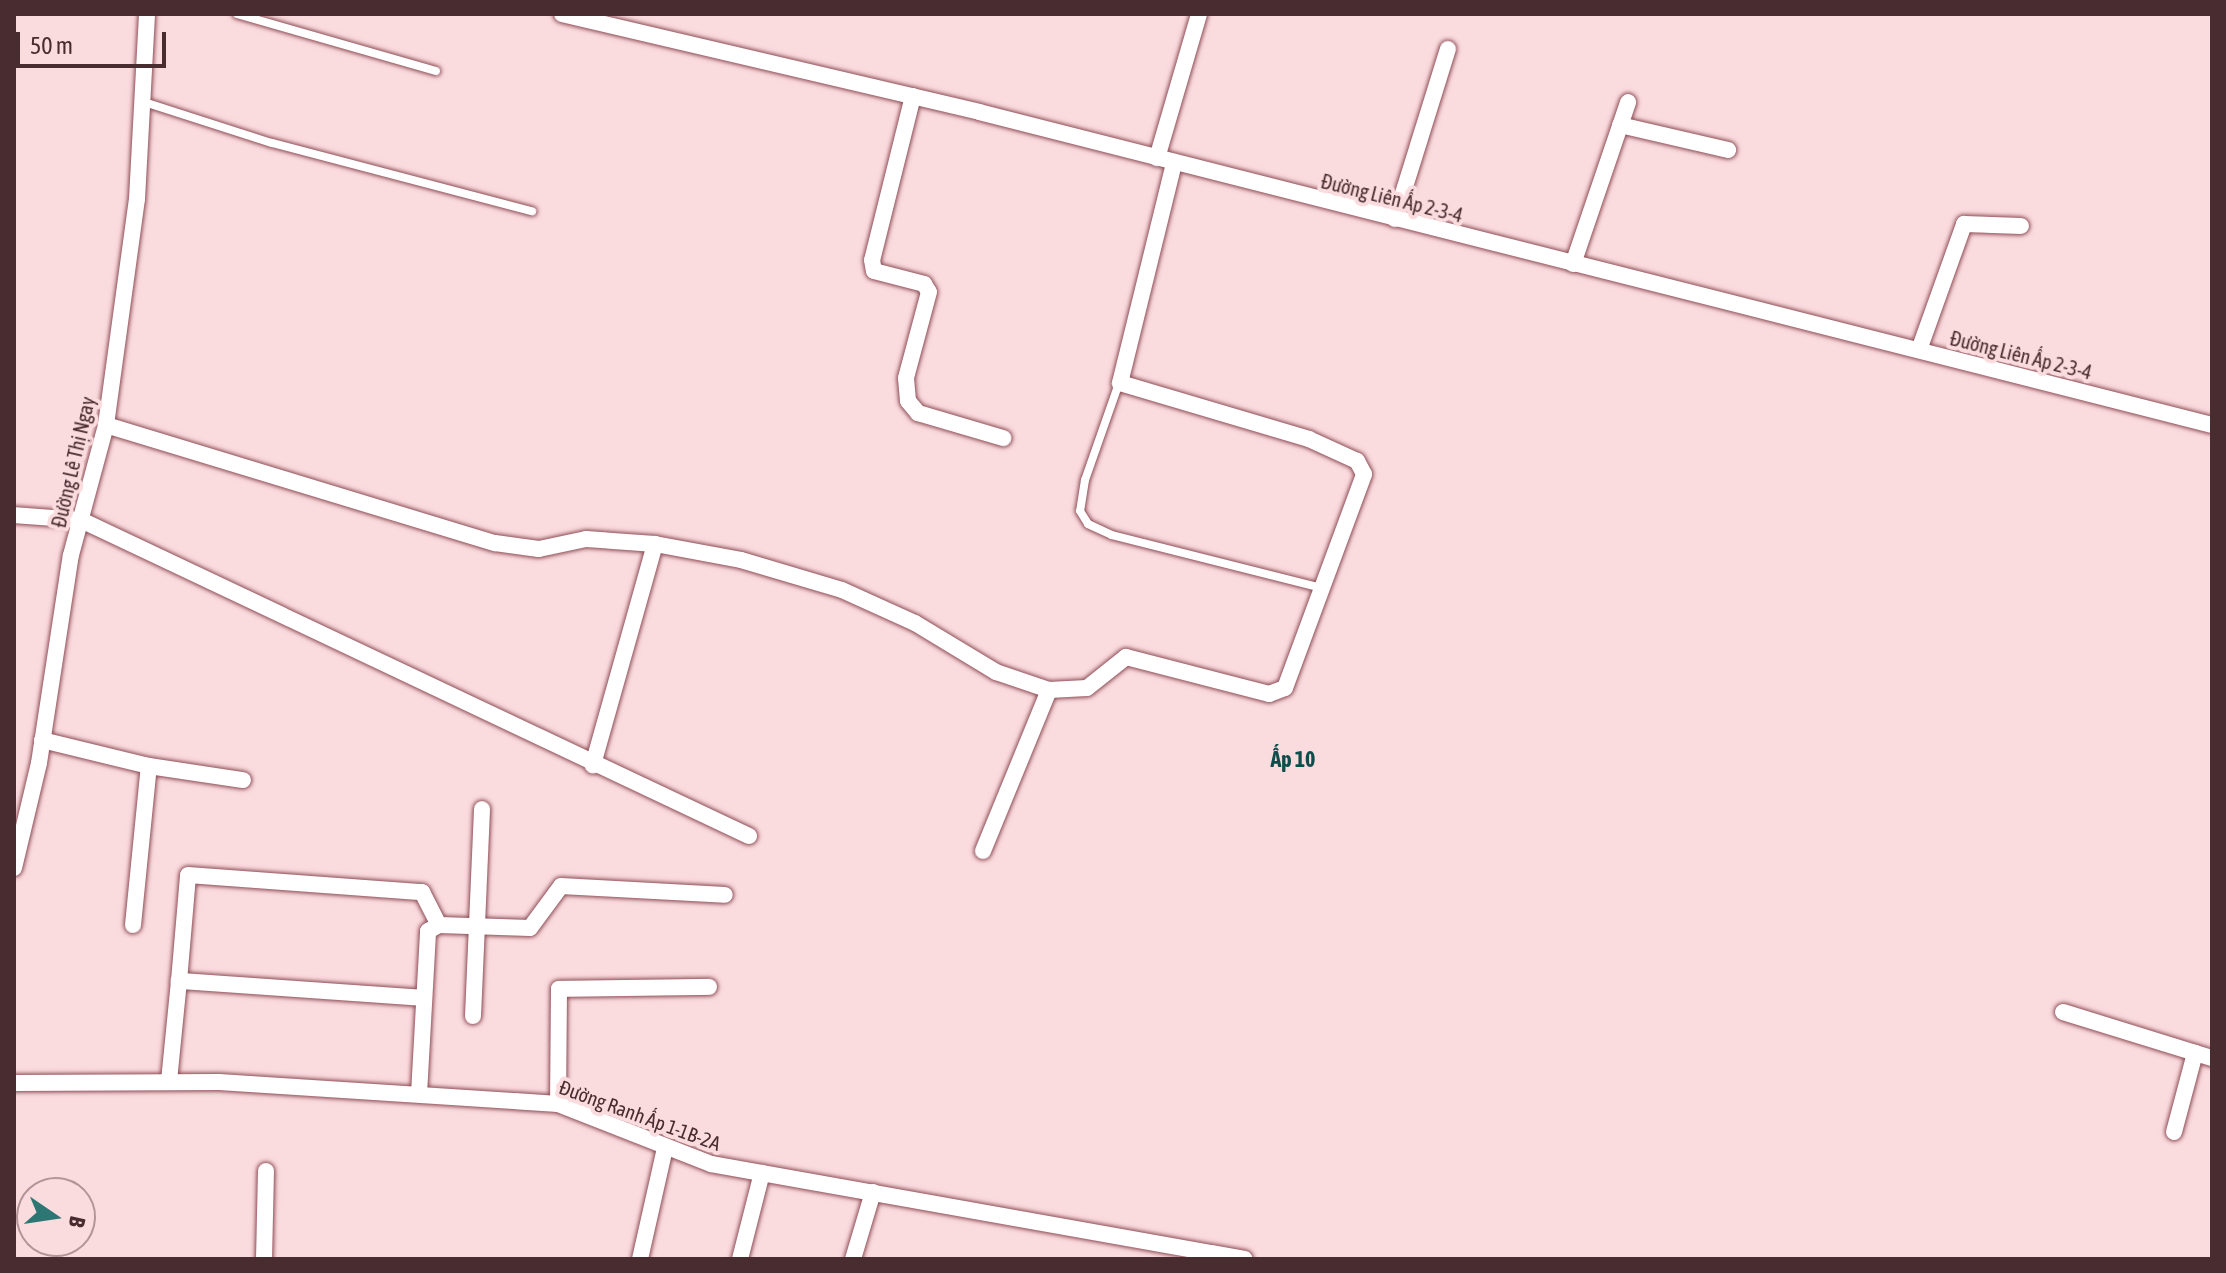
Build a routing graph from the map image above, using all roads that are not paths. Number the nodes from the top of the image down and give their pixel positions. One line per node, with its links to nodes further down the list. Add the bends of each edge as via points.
1 (147, 14): 8 (street, Đường Lê Thị Ngay)
2 (237, 14): 6 (lane)
3 (562, 14): 7 (street, Đường Liên Ấp 2-3-4)
4 (1199, 14): 12 (street)
5 (1448, 49): 15 (street)
6 (436, 71)
7 (913, 96): 12 (street, Đường Liên Ấp 2-3-4); 22 (street, via 872,260 874,271 924,284 929,292 906,378 908,401 918,413)
8 (144, 102): 14 (lane, via 272,143); 20 (street, Đường Lê Thị Ngay, via 137,199)
9 (1628, 102): 10 (street)
10 (1620, 125): 11 (street); 17 (street)
11 (1728, 150)
12 (1157, 158): 13 (street, Đường Liên Ấp 2-3-4)
13 (1174, 163): 15 (street, Đường Liên Ấp 2-3-4); 19 (street)
14 (532, 211)
15 (1395, 219): 17 (street, Đường Liên Ấp 2-3-4)
16 (2021, 226): 18 (street, via 1964,224)
17 (1573, 264): 18 (street, Đường Liên Ấp 2-3-4)
18 (1919, 350): 21 (street, Đường Liên Ấp 2-3-4)
19 (1120, 383): 26 (street, via 1309,439 1357,461 1364,474 1362,485); 26 (lane, via 1085,480 1080,511 1088,524 1112,535)
20 (106, 425): 24 (street, Đường Lê Thị Ngay); 25 (street, via 495,543 539,549 586,539)
21 (2212, 425)
22 (1003, 438)
23 (14, 515): 24 (street)
24 (81, 520): 28 (street, Đường Lê Thị Ngay); 29 (street)
25 (655, 544): 27 (street, via 741,560 842,590 915,623 996,672); 29 (street)
26 (1321, 588): 27 (street, via 1285,688 1269,694 1126,657 1087,688)
27 (1049, 690): 34 (street)
28 (42, 740): 30 (street); 35 (street, Đường Lê Thị Ngay)
29 (593, 765): 33 (street)
30 (149, 766): 31 (street); 37 (street)
31 (243, 780)
32 (482, 809): 39 (street)
33 (749, 836)
34 (983, 851)
35 (14, 868)
36 (725, 895): 39 (street, via 561,886 530,928)
37 (133, 925)
38 (439, 925): 39 (street); 40 (street, via 422,892 188,875); 42 (street, via 428,931)
39 (477, 925): 44 (street)
40 (179, 981): 42 (street); 47 (street)
41 (709, 987): 50 (street, via 559,989)
42 (424, 998): 49 (street)
43 (2063, 1012): 45 (street)
44 (473, 1016)
45 (2195, 1053): 46 (street); 51 (street)
46 (2212, 1058)
47 (169, 1081): 48 (street, Đường Ranh Ấp 1-1B-2A); 49 (street, Đường Ranh Ấp 1-1B-2A)
48 (14, 1083)
49 (419, 1094): 50 (street, Đường Ranh Ấp 1-1B-2A)
50 (558, 1104): 52 (street, Đường Ranh Ấp 1-1B-2A)
51 (2174, 1132)
52 (665, 1148): 54 (street, Đường Ranh Ấp 1-1B-2A, via 711,1164); 57 (street)
53 (266, 1171): 56 (street)
54 (762, 1173): 55 (street, Đường Ranh Ấp 1-1B-2A); 58 (street)
55 (873, 1192): 59 (street); 60 (street, Đường Ranh Ấp 1-1B-2A)
56 (264, 1259)
57 (640, 1259)
58 (740, 1259)
59 (853, 1259)
60 (1245, 1259)

